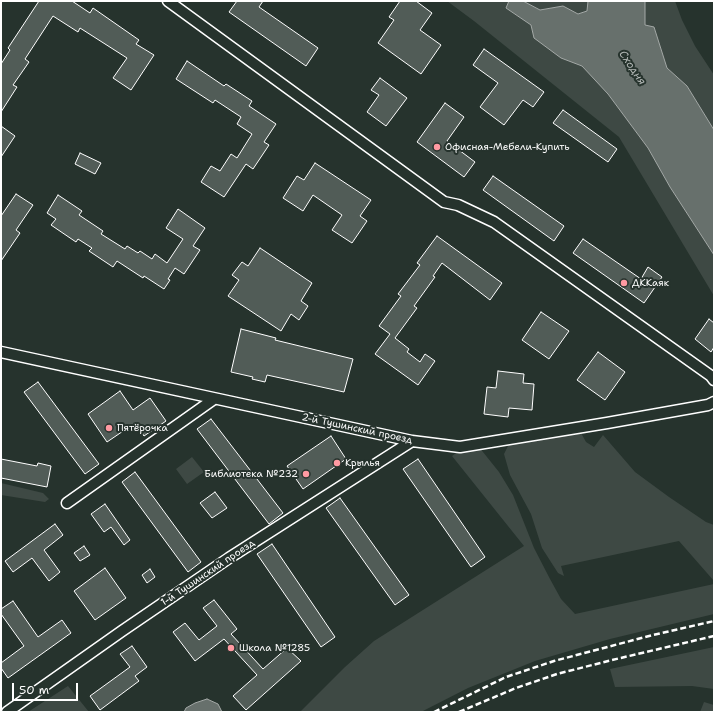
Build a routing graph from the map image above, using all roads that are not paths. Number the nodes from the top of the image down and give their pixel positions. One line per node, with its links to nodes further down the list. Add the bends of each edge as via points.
1 (168, 1): 3 (street, via 444,202 458,205 494,222 712,376)
2 (1, 352): 4 (street, 2-й Тушинский проезд)
3 (714, 380)
4 (214, 399): 6 (street, 2-й Тушинский проезд); 7 (street)
5 (714, 402): 6 (street, 2-й Тушинский проезд, via 607,423 460,447)
6 (412, 440): 8 (street, 1-й Тушинский проезд, via 213,569)
7 (67, 503)
8 (11, 711)

